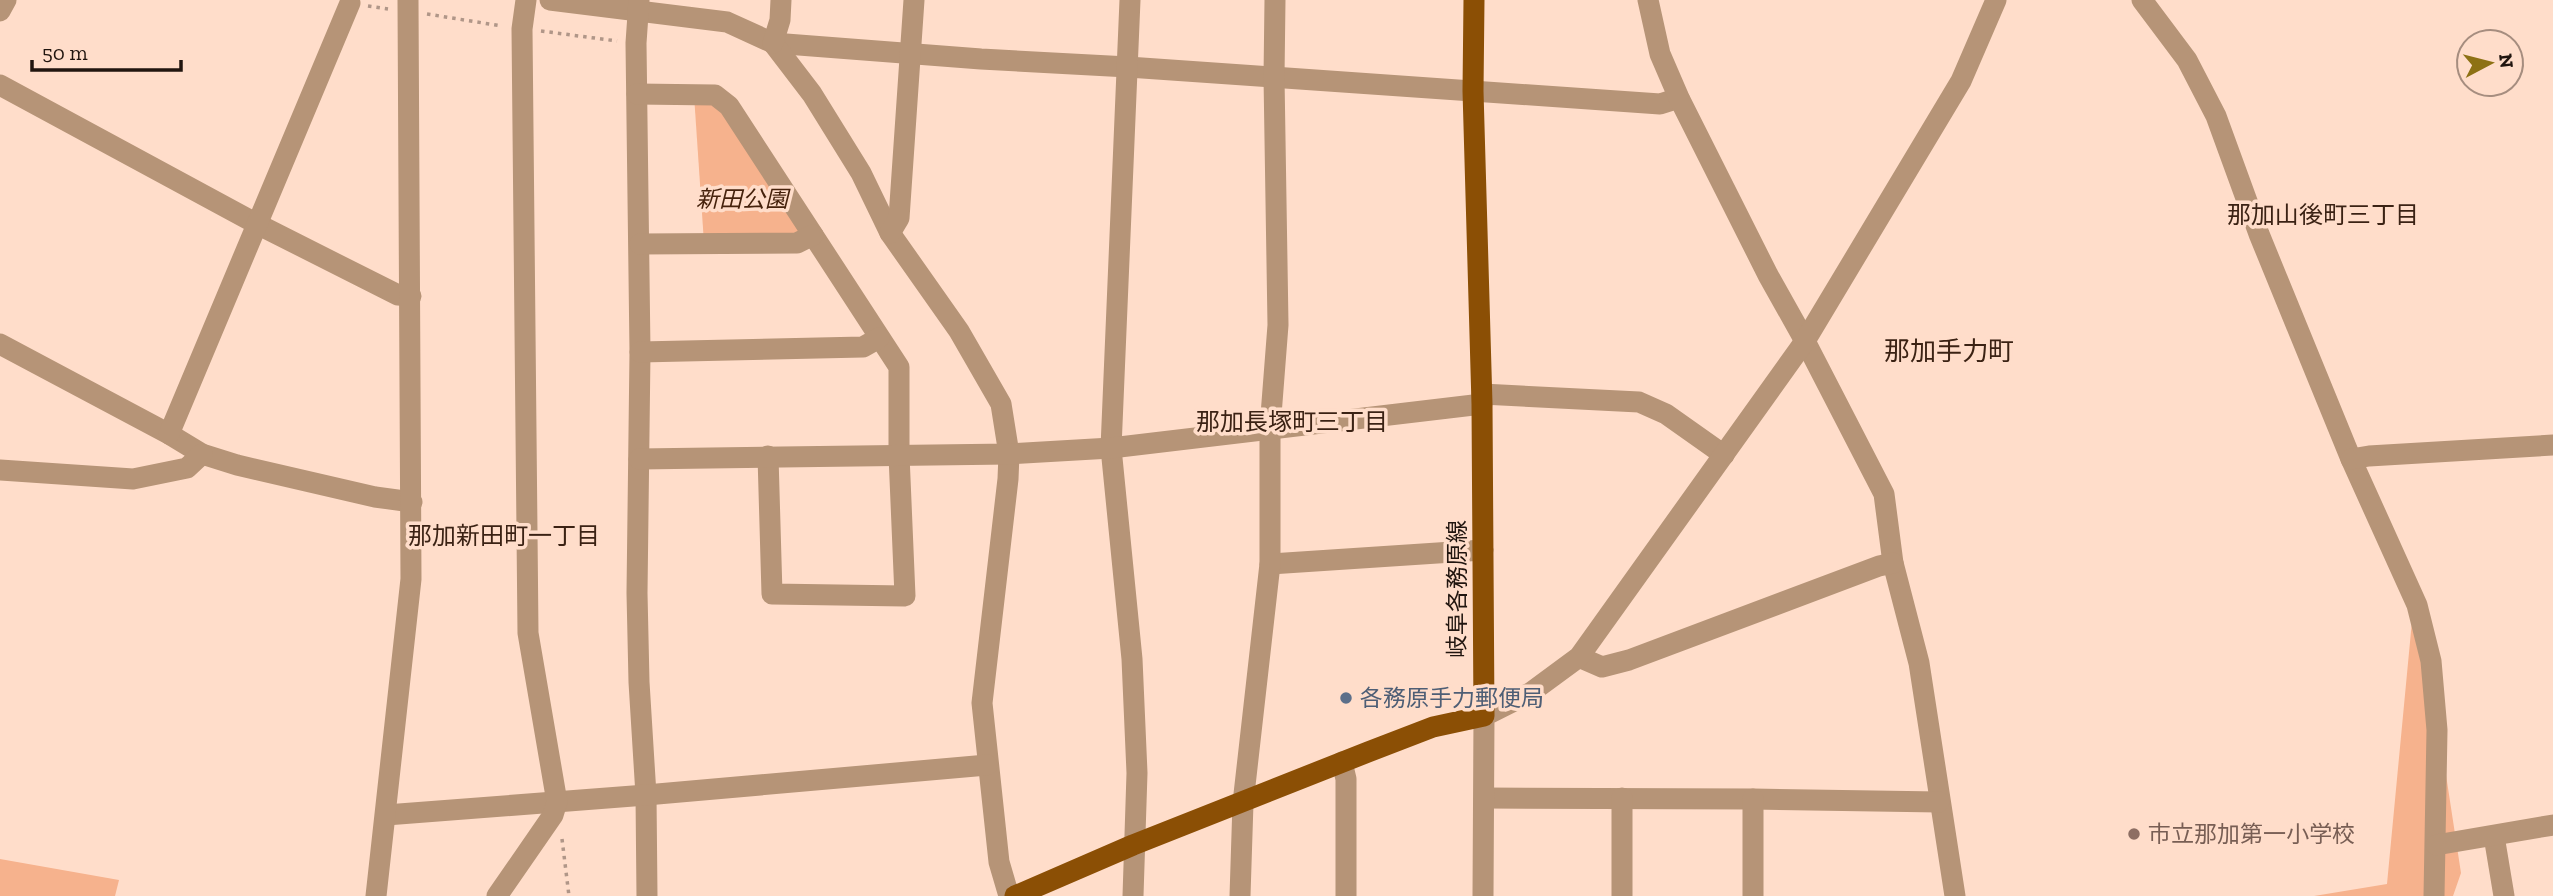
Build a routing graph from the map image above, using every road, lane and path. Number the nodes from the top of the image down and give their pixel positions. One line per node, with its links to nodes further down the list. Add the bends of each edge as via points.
1 (6, 0): 15 (street)
2 (526, 0): 16 (street)
3 (550, 0): 14 (street)
4 (781, 0): 18 (street)
5 (914, 0): 19 (street)
6 (1130, 0): 20 (street)
7 (1275, 0): 21 (street)
8 (1474, 0): 23 (main road, 岐阜各務原線)
9 (1648, 0): 25 (street, via 1660,54)
10 (1996, 0): 32 (street, via 1961,81)
11 (2142, 0): 46 (street, via 2187,60 2217,116 2259,234)
12 (350, 3): 13 (path); 26 (street)
13 (408, 6): 16 (path); 30 (street)
14 (638, 6): 17 (street); 18 (street, via 727,22)
15 (0, 11)
16 (522, 29): 17 (path); 60 (street, via 528,633)
17 (636, 43): 24 (street)
18 (773, 43): 19 (street); 27 (street, via 812,94 861,173)
19 (911, 54): 20 (street); 27 (street, via 900,218)
20 (1128, 67): 21 (street); 39 (street)
21 (1274, 77): 23 (street); 36 (street, via 1278,325)
22 (0, 85): 26 (street)
23 (1473, 91): 25 (street, via 1660,104); 35 (main road, 岐阜各務原線)
24 (637, 94): 28 (street, via 715,95 729,106); 29 (street)
25 (1679, 98): 32 (street)
26 (257, 224): 30 (street, via 398,295); 37 (street)
27 (890, 233): 41 (street, via 960,331 1001,404)
28 (813, 235): 29 (street, via 797,243); 31 (street)
29 (640, 244): 34 (street)
30 (411, 296): 48 (street)
31 (879, 338): 34 (street, via 863,347); 44 (street, via 899,367)
32 (1805, 341): 42 (street); 50 (street, via 1884,494)
33 (0, 344): 37 (street)
34 (640, 352): 45 (street)
35 (1482, 399): 36 (street); 42 (street, via 1639,402 1666,414); 49 (main road, 岐阜各務原線)
36 (1270, 428): 39 (street); 51 (street)
37 (169, 434): 40 (street)
38 (2553, 444): 46 (street)
39 (1111, 448): 41 (street); 66 (street, via 1132,659 1137,773)
40 (202, 454): 47 (street, via 187,468 133,479); 48 (street)
41 (1009, 454): 44 (street); 55 (street, via 982,703)
42 (1724, 455): 52 (street)
43 (768, 456): 44 (street); 44 (street, via 772,594 905,596); 45 (street)
44 (899, 456)
45 (639, 458): 56 (street, via 639,682)
46 (2351, 459): 67 (street, via 2417,605 2431,661 2437,730)
47 (0, 470)
48 (412, 502): 63 (street, via 411,579)
49 (1483, 550): 51 (street); 53 (main road, 岐阜各務原線)
50 (1893, 563): 52 (street, via 1629,660 1602,667); 61 (street, via 1919,663)
51 (1270, 564): 62 (street)
52 (1579, 657): 53 (street, via 1530,693)
53 (1484, 716): 54 (main road, via 1433,727); 57 (street)
54 (1342, 762): 62 (main road); 76 (street)
55 (987, 765): 56 (street); 72 (street, via 999,862)
56 (646, 795): 60 (street); 71 (street)
57 (1485, 798): 58 (street); 77 (street)
58 (1622, 798): 59 (street); 78 (street)
59 (1753, 799): 61 (street); 79 (street)
60 (557, 802): 63 (street); 69 (street, via 553,815); 70 (path)
61 (1939, 802): 80 (street)
62 (1243, 803): 66 (main road); 75 (street)
63 (386, 815): 68 (street)
64 (2553, 825): 65 (street)
65 (2494, 836): 67 (street); 82 (street)
66 (1133, 845): 73 (main road); 74 (street)
67 (2436, 845): 81 (street)
68 (376, 896)
69 (497, 896)
70 (569, 896)
71 (647, 896)
72 (1009, 896)
73 (1015, 896)
74 (1133, 896)
75 (1240, 896)
76 (1346, 896)
77 (1483, 896)
78 (1622, 896)
79 (1753, 896)
80 (1955, 896)
81 (2434, 896)
82 (2504, 896)

